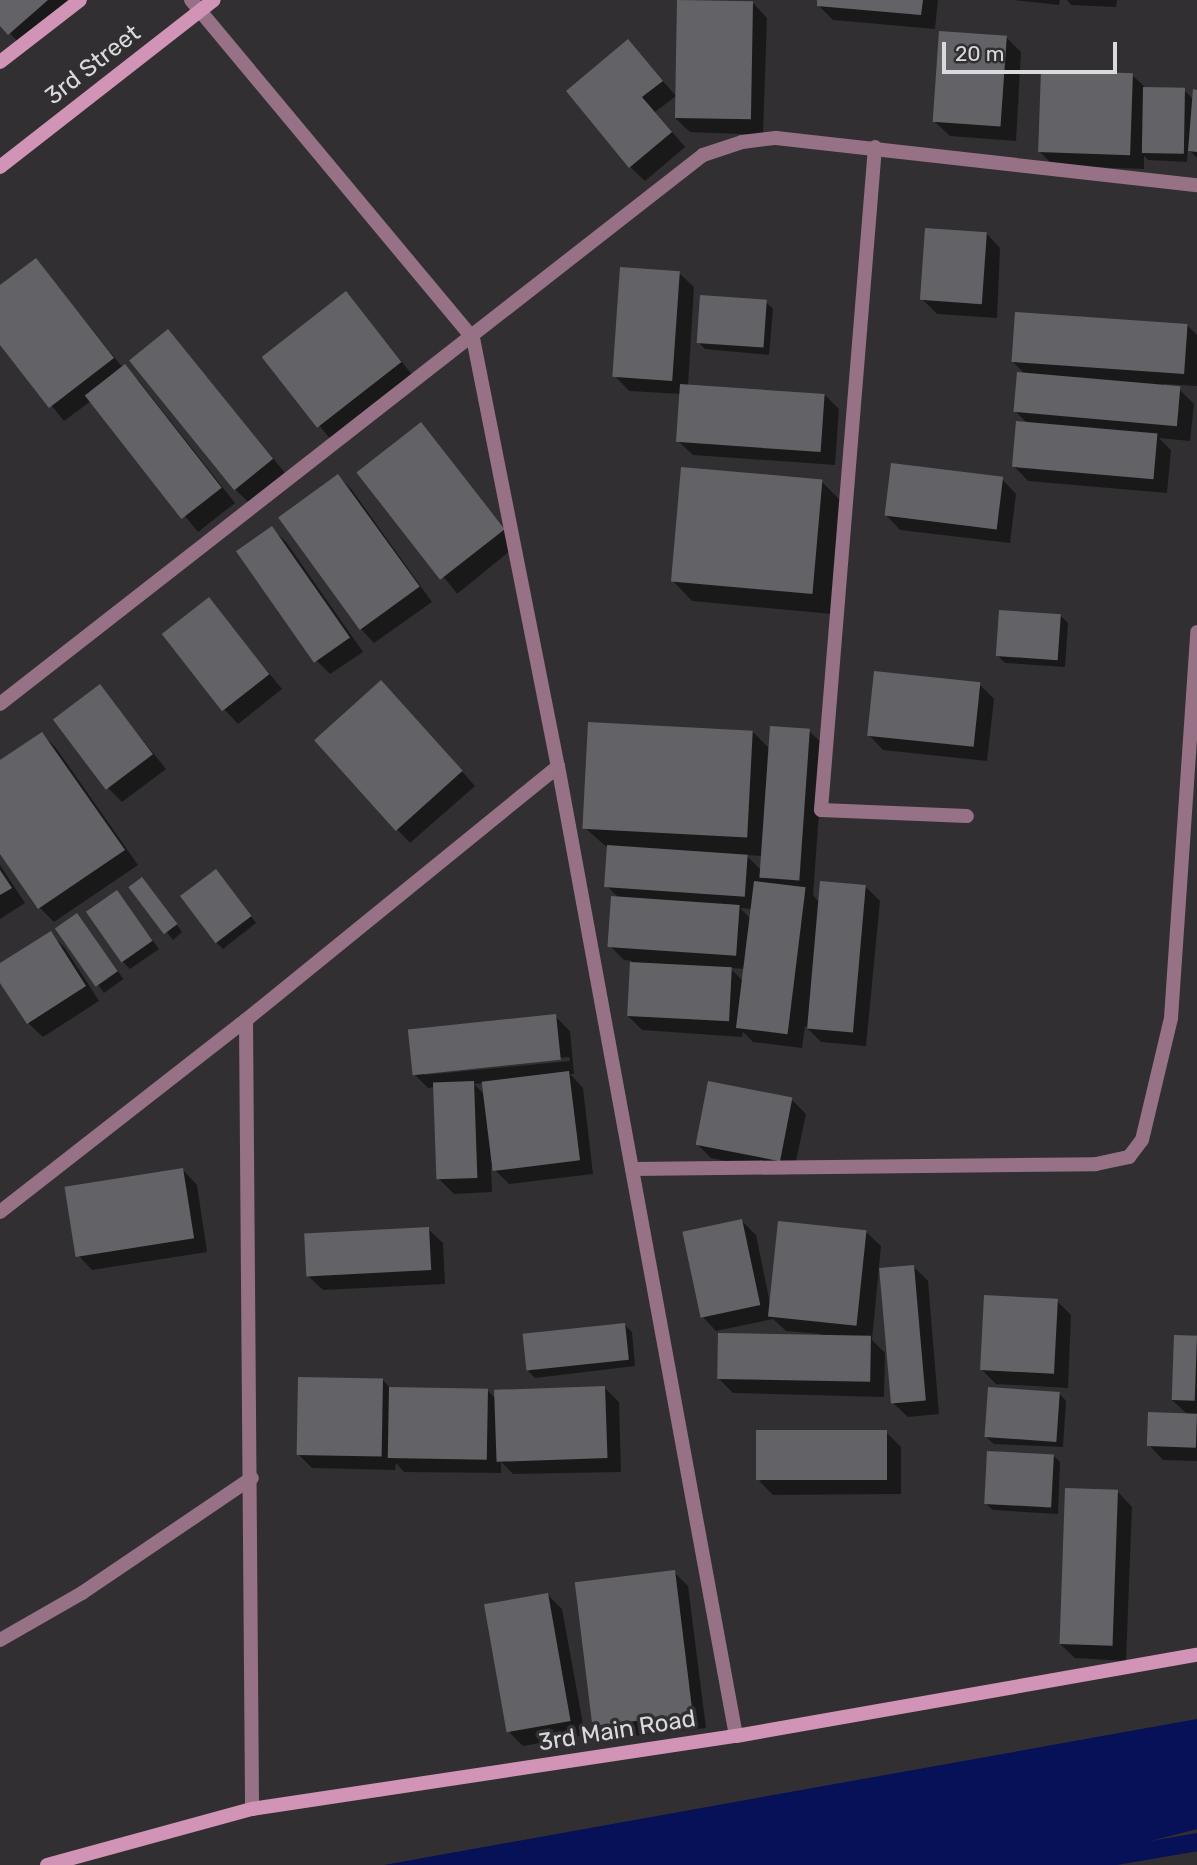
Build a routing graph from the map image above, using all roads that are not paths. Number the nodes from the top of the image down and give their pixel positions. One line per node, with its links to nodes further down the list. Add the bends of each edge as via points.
1 (80, 0): 4 (street)
2 (214, 0): 3 (street, 3rd Street)
3 (196, 6): 6 (street, 3rd Street); 8 (street)
4 (0, 62)
5 (875, 148): 7 (street); 8 (street, via 776,138 742,142 703,155); 12 (street, via 821,810)
6 (0, 166)
7 (1197, 186)
8 (472, 338): 10 (street); 11 (street)
9 (1197, 632): 14 (street, via 1171,1018 1142,1140 1129,1157 1096,1164)
10 (0, 704)
11 (558, 766): 13 (street); 14 (street)
12 (967, 816)
13 (246, 1020): 15 (street); 16 (street)
14 (632, 1169): 19 (street)
15 (0, 1212)
16 (252, 1478): 17 (street, via 82,1593); 20 (street)
17 (0, 1640)
18 (1197, 1655): 19 (street, 3rd Main Road)
19 (736, 1736): 20 (street, 3rd Main Road)
20 (252, 1809): 21 (street, 3rd Main Road)
21 (47, 1865)

